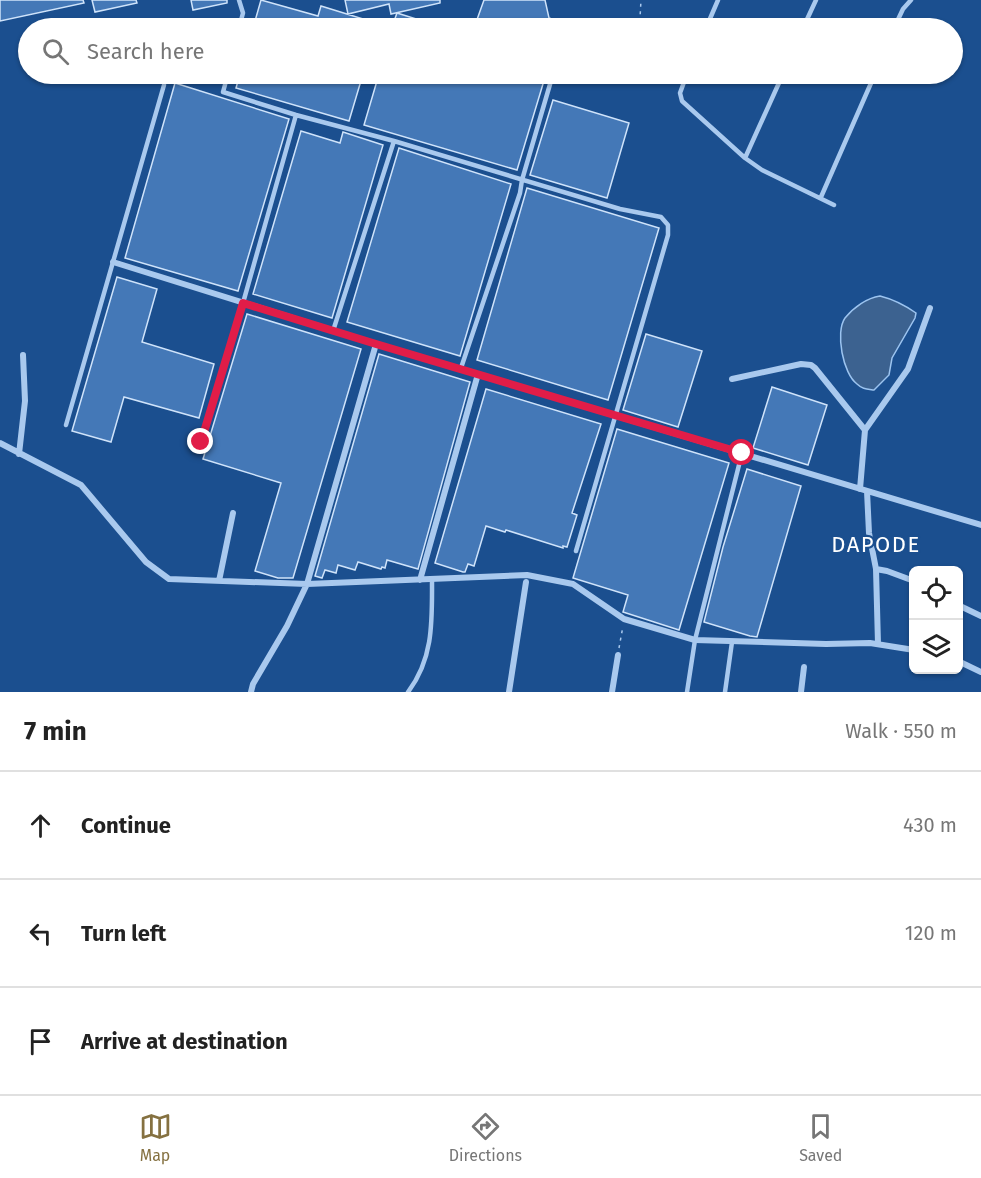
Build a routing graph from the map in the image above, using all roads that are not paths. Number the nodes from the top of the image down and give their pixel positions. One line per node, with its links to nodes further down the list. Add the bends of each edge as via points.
1 (239, 0): 5 (lane)
2 (718, 0): 6 (lane)
3 (816, 0): 7 (lane)
4 (912, 0): 8 (lane)
5 (242, 18)
6 (710, 18)
7 (808, 18)
8 (899, 18)
9 (225, 84): 15 (lane, via 223,92)
10 (550, 84): 18 (lane)
11 (683, 84): 17 (lane, via 682,101)
12 (778, 84): 17 (lane)
13 (871, 84): 19 (lane)
14 (164, 85): 21 (lane)
15 (296, 115): 16 (lane); 22 (lane)
16 (394, 141): 18 (lane); 24 (lane)
17 (745, 158): 19 (lane)
18 (522, 180): 27 (lane); 30 (lane, via 661,217 668,225)
19 (821, 197): 20 (lane)
20 (834, 205)
21 (113, 262): 22 (street); 31 (lane)
22 (243, 303): 24 (street); 34 (lane)
23 (930, 308): 32 (street, via 908,369)
24 (333, 331): 25 (street)
25 (376, 344): 27 (street); 47 (street)
26 (23, 355): 36 (street, via 25,401)
27 (461, 368): 28 (street)
28 (478, 374): 30 (street); 43 (street)
29 (732, 379): 32 (street, via 811,365)
30 (616, 414): 35 (street); 40 (lane)
31 (66, 425)
32 (865, 430): 37 (street)
33 (0, 443): 36 (street)
34 (201, 450)
35 (742, 453): 37 (street); 50 (lane)
36 (20, 454): 45 (street, via 81,485 146,562 169,579)
37 (864, 490): 39 (street); 41 (street)
38 (233, 513): 45 (street)
39 (981, 525)
40 (576, 551)
41 (876, 569): 44 (street); 52 (street)
42 (432, 579): 43 (street); 50 (street, via 527,575 573,584 624,619); 59 (lane, via 428,650)
43 (420, 580): 47 (street)
44 (909, 580)
45 (219, 581): 47 (street)
46 (526, 582): 60 (street)
47 (307, 584): 58 (street)
48 (963, 607): 49 (street)
49 (981, 616)
50 (695, 640): 51 (street); 62 (lane)
51 (732, 642): 52 (street); 63 (lane)
52 (878, 644): 53 (street)
53 (909, 649)
54 (618, 655): 61 (street)
55 (963, 664): 57 (street)
56 (804, 667): 64 (street)
57 (981, 672)
58 (251, 692)
59 (408, 692)
60 (509, 692)
61 (612, 692)
62 (687, 692)
63 (725, 692)
64 (801, 692)

